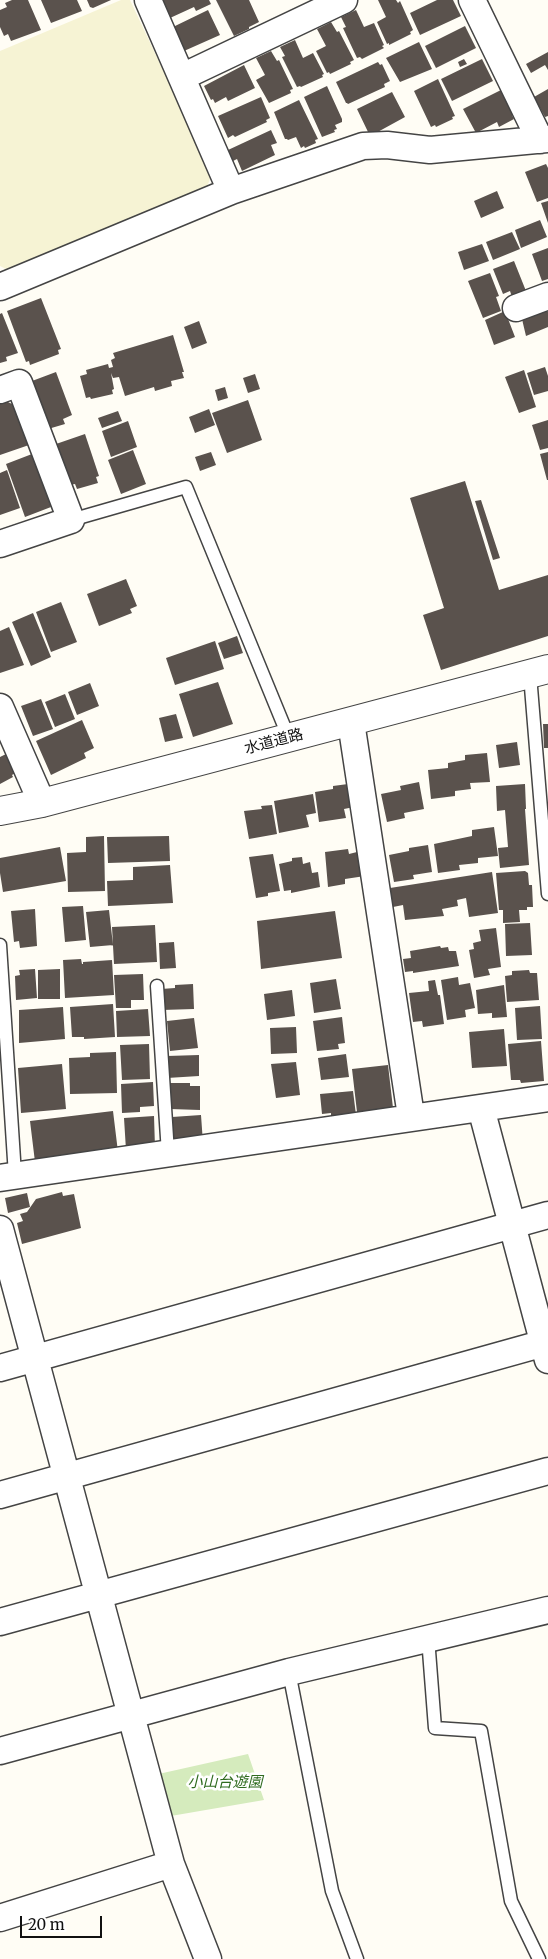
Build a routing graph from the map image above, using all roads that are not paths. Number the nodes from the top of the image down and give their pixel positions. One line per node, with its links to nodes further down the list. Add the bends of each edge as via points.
1 (148, 0): 4 (street)
2 (344, 0): 4 (street)
3 (472, 0): 5 (street)
4 (182, 77): 6 (street)
5 (544, 140): 6 (street, via 430,150 363,146)
6 (231, 192): 7 (street)
7 (0, 287)
8 (548, 296): 9 (street)
9 (516, 308)
10 (0, 390): 11 (street, via 19,383)
11 (71, 520): 12 (street); 16 (lane, via 186,487)
12 (0, 544)
13 (539, 672): 15 (street, 水道道路); 19 (lane)
14 (0, 707): 17 (street)
15 (351, 722): 16 (street, 水道道路); 24 (street)
16 (289, 738): 17 (street, 水道道路)
17 (42, 803): 18 (street, 水道道路)
18 (0, 812)
19 (548, 894)
20 (0, 946): 26 (lane)
21 (157, 986): 25 (lane)
22 (548, 1098): 23 (street)
23 (481, 1108): 24 (street); 28 (street)
24 (411, 1116): 25 (street)
25 (168, 1153): 26 (street)
26 (8, 1176)
27 (548, 1215): 28 (street)
28 (512, 1225): 30 (street); 31 (street)
29 (1, 1235): 31 (street)
30 (547, 1348): 34 (street)
31 (35, 1358): 32 (street); 34 (street)
32 (0, 1368)
33 (548, 1471): 36 (street)
34 (67, 1476): 35 (street); 36 (street)
35 (0, 1495)
36 (99, 1594): 38 (street); 41 (street)
37 (548, 1610): 39 (street)
38 (0, 1622)
39 (428, 1638): 40 (street); 47 (lane, via 435,1728 481,1731 511,1901)
40 (289, 1672): 41 (street); 46 (lane, via 332,1891)
41 (131, 1714): 42 (street); 43 (street)
42 (0, 1751)
43 (171, 1864): 44 (street); 45 (street)
44 (0, 1918)
45 (208, 1959)
46 (357, 1959)
47 (538, 1959)

